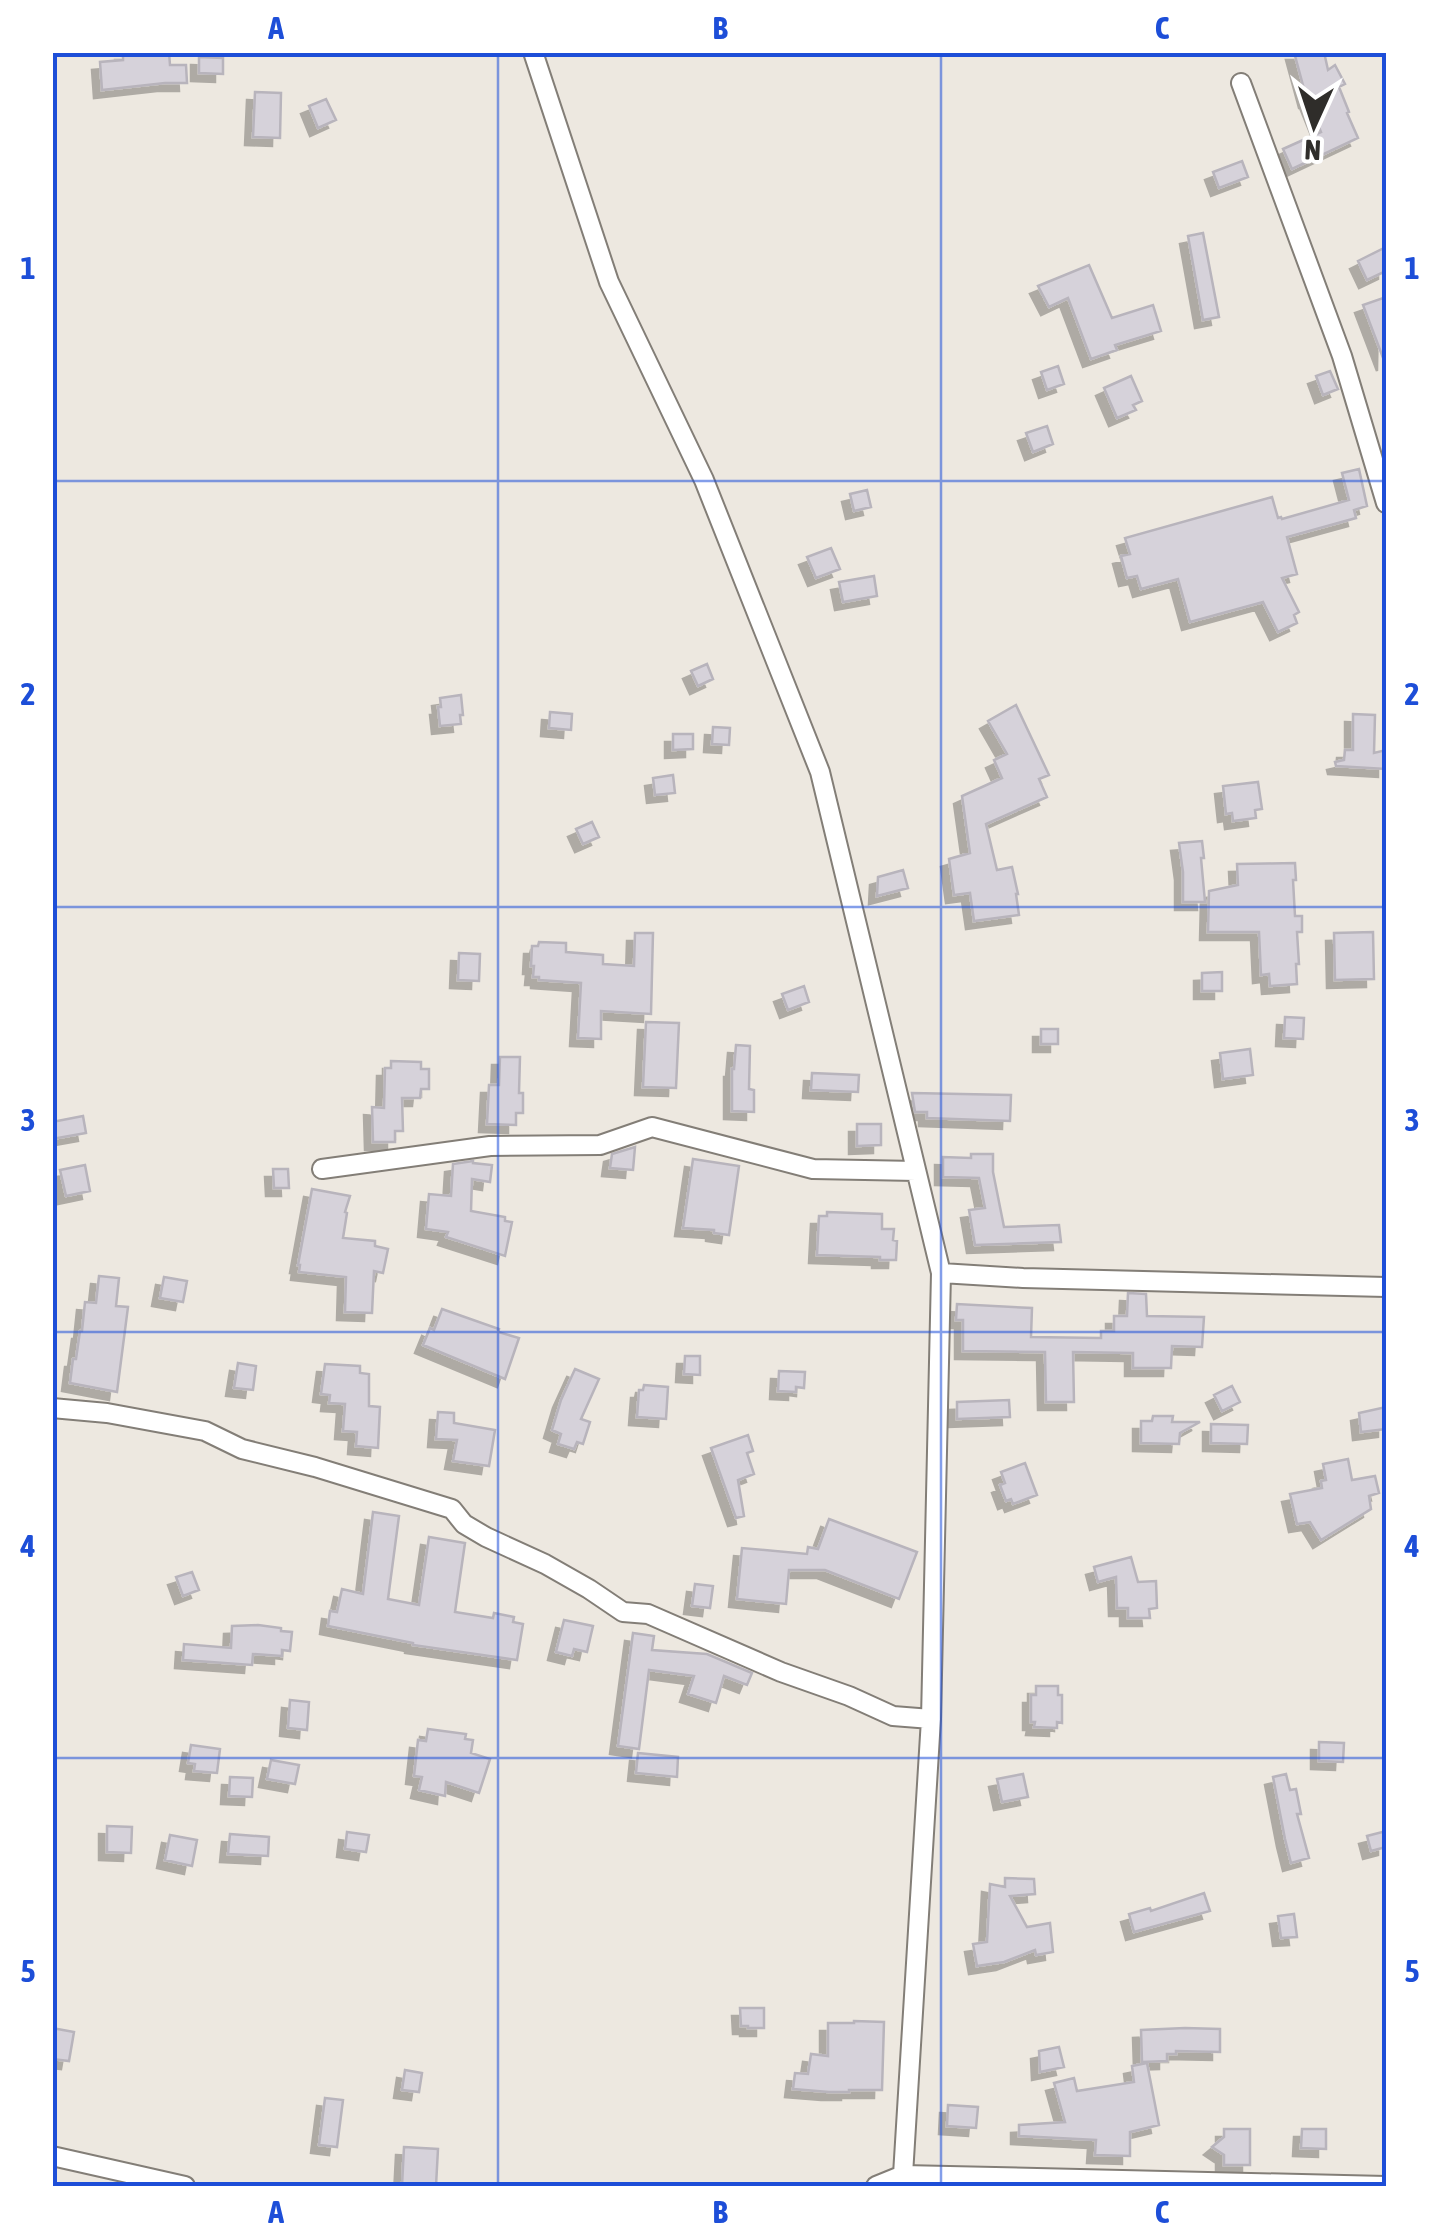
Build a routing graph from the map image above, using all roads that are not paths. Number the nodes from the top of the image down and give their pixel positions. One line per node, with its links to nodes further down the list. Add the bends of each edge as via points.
1 (533, 52): 5 (street, via 609,282 704,480 820,772)
2 (1241, 83): 3 (street, via 1342,356)
3 (1386, 503)
4 (322, 1169): 5 (street, via 490,1146 600,1145 652,1127 813,1168)
5 (916, 1170): 6 (street)
6 (940, 1273): 7 (street); 9 (street)
7 (1386, 1287)
8 (52, 1408): 9 (street, via 205,1431 242,1449 452,1509 464,1524 623,1612 648,1614 893,1716)
9 (931, 1719): 11 (street)
10 (52, 2156): 12 (street)
11 (903, 2175): 13 (street); 14 (street)
12 (185, 2186)
13 (876, 2186)
14 (1386, 2186)

